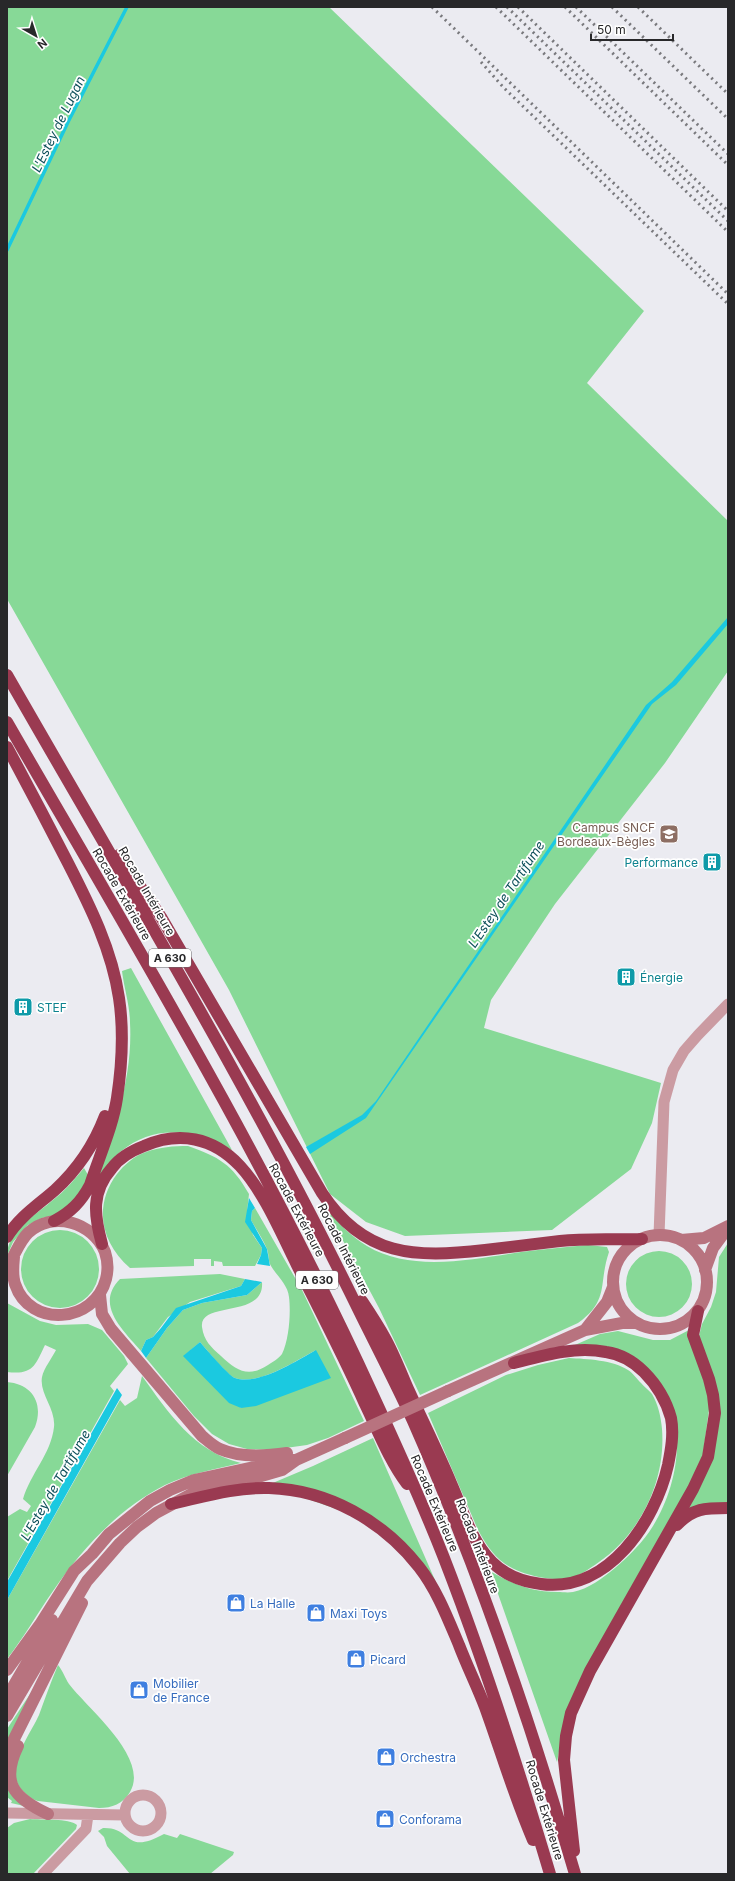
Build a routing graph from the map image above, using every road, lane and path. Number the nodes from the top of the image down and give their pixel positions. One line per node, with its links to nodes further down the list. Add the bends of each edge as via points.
1 (7, 675): 4 (highway, Rocade Intérieure / A 630)
2 (7, 722): 27 (highway, Rocade Extérieure / A 630, via 162,993 294,1232 371,1390)
3 (7, 747): 6 (highway, via 86,897 103,935 119,998 122,1025)
4 (61, 769): 11 (highway, via 161,917 322,1193 342,1219 356,1232 392,1249 418,1254 458,1253 570,1240); 14 (highway, Rocade Intérieure / A 630, via 250,1100)
5 (728, 1004): 9 (street, via 698,1034 673,1070 664,1102)
6 (119, 1078): 7 (highway, via 117,1099 90,1185 74,1208); 10 (highway, via 99,1131 80,1164 67,1179 23,1217)
7 (54, 1221): 13 (main road, via 68,1221 81,1225 93,1233); 15 (main road, via 40,1225 28,1233)
8 (728, 1227): 12 (main road, via 704,1238); 16 (main road, via 713,1248)
9 (659, 1235): 11 (main road); 12 (main road)
10 (7, 1237)
11 (642, 1239): 17 (main road, via 629,1247 619,1259 614,1272)
12 (681, 1240): 16 (main road, via 700,1258)
13 (102, 1244): 19 (main road, via 108,1274); 27 (highway, via 95,1216 96,1202 105,1176 118,1160 157,1140 180,1137 199,1140 228,1154 265,1203 396,1470)
14 (327, 1244): 24 (highway, via 386,1339 483,1553 505,1572 527,1582 552,1586 574,1583 594,1574 617,1557 638,1533 650,1514 665,1478 672,1447 671,1420 665,1400 651,1379 637,1366 608,1352 572,1350); 44 (highway, Rocade Intérieure / A 630, via 413,1420 464,1546 519,1691)
15 (10, 1262): 20 (main road, via 16,1285)
16 (705, 1270): 21 (main road, via 707,1284)
17 (613, 1287): 22 (main road, via 616,1301); 23 (main road, via 607,1302)
18 (7, 1290): 20 (main road)
19 (100, 1295): 20 (main road, via 90,1306 77,1313 62,1316 47,1314 34,1308); 25 (main road, via 102,1314 111,1329 202,1436 219,1448 255,1456 284,1454)
20 (23, 1298)
21 (698, 1310): 22 (main road, via 688,1320 662,1330); 30 (highway, via 694,1335 713,1395 713,1433 704,1469)
22 (635, 1323): 23 (main road, via 622,1322)
23 (585, 1330): 24 (main road)
24 (514, 1363): 25 (main road, bridge)
25 (345, 1438): 26 (main road)
26 (296, 1460): 28 (main road, via 282,1470 197,1490); 31 (main road, via 194,1480 170,1490 130,1515)
27 (419, 1498): 43 (highway, Rocade Extérieure / A 630, via 444,1558 496,1701 528,1798)
28 (171, 1504): 32 (main road, via 137,1527); 43 (highway, via 238,1490 289,1490 353,1510 405,1550 420,1569 446,1615 484,1705 517,1802)
29 (728, 1508): 30 (highway, via 695,1511 686,1516)
30 (666, 1536): 44 (highway, via 590,1671 571,1713 564,1760)
31 (92, 1554): 33 (main road, via 74,1571); 35 (main road)
32 (104, 1561): 34 (main road); 36 (main road, via 87,1581)
33 (7, 1670)
34 (41, 1684): 37 (main road); 39 (main road, via 32,1718 13,1757 9,1774 18,1794 33,1807)
35 (7, 1697)
36 (7, 1716)
37 (7, 1753)
38 (7, 1813): 39 (street)
39 (48, 1814): 40 (street)
40 (88, 1815): 41 (street); 42 (street, via 86,1829)
41 (125, 1815)
42 (43, 1874)
43 (549, 1874)
44 (576, 1874)

